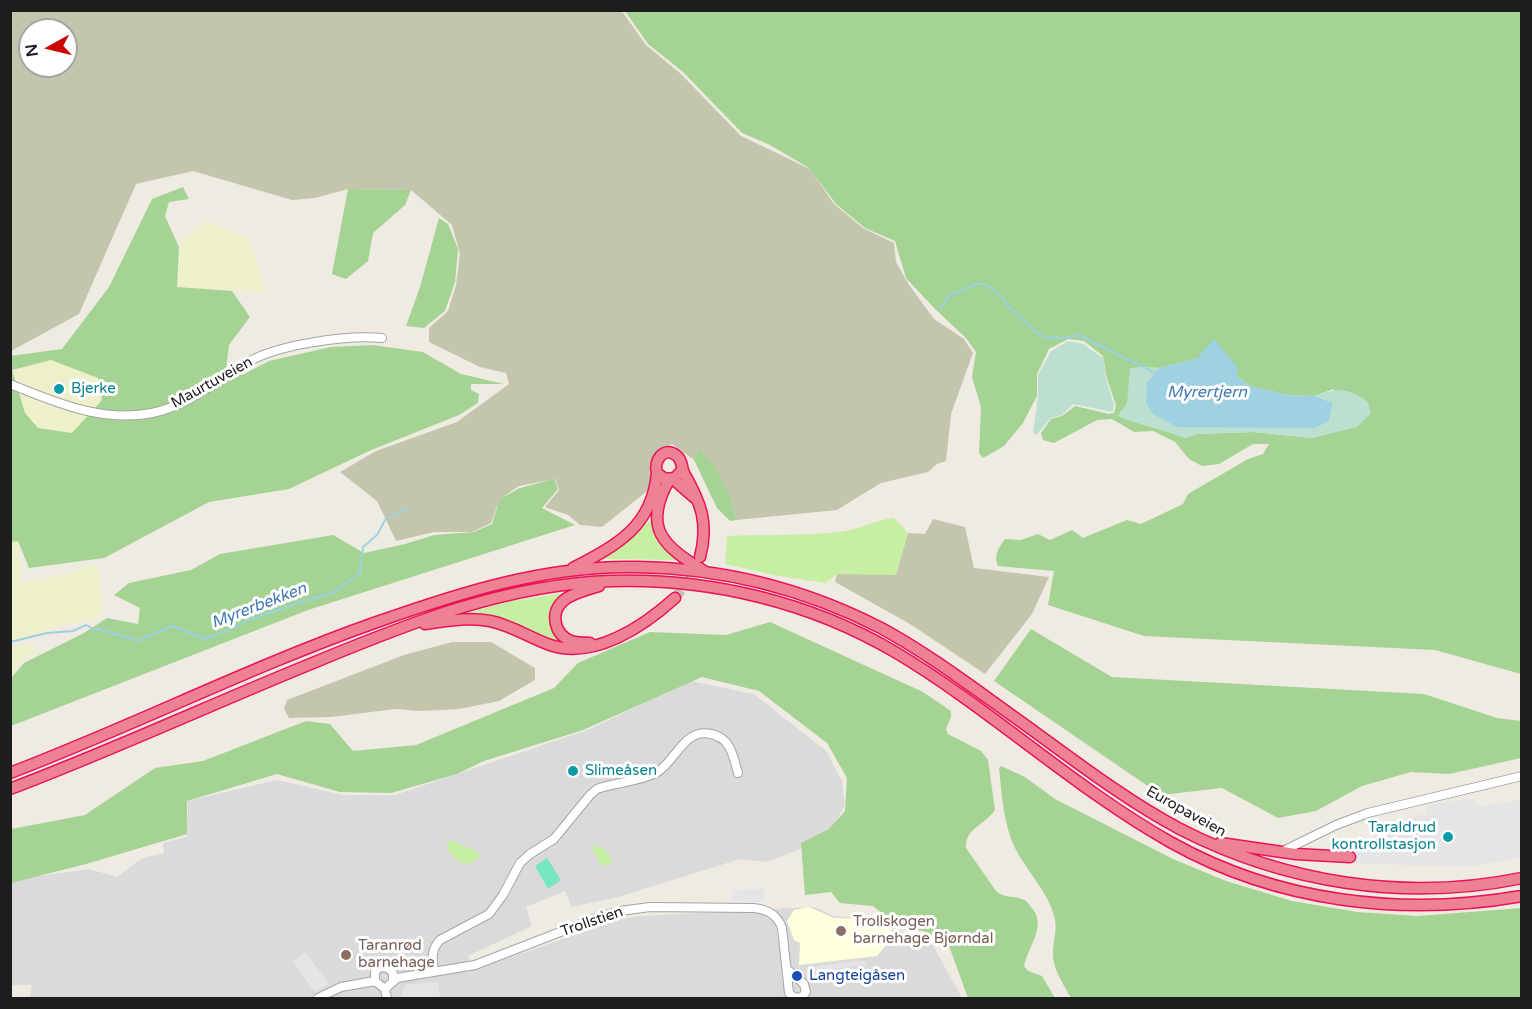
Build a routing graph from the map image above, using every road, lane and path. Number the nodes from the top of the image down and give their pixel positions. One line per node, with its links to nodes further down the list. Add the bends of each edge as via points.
1 (382, 338): 2 (street, Maurtuveien, via 344,338 273,353 248,362 222,381 171,407 141,415 81,411)
2 (10, 384)
3 (682, 470): 4 (highway, via 678,456 666,453 656,461); 5 (highway); 6 (highway)
4 (657, 473): 5 (highway, via 661,478); 8 (highway, via 651,503 642,520 613,548)
5 (671, 479): 6 (highway); 9 (highway, via 658,506 659,532 671,550)
6 (695, 498): 7 (highway, via 705,526)
7 (700, 557)
8 (568, 571): 9 (highway, via 632,567); 14 (highway, via 465,592 350,631)
9 (707, 572): 18 (highway, Europaveien, via 788,590 883,630 947,669 1136,802)
10 (612, 581): 12 (highway, via 512,594); 13 (highway, via 568,597 556,612 557,628 566,639); 22 (highway, via 713,587 765,598 850,629 940,681 1129,816 1172,843 1238,873 1305,893 1390,905 1443,905)
11 (675, 598): 13 (highway, via 644,622)
12 (399, 628): 13 (highway, via 477,620 502,625 565,649); 17 (highway)
13 (599, 644)
14 (10, 772)
15 (738, 773): 24 (street, via 725,740 699,733 688,739 657,772 597,789 554,839 520,863 489,914 436,944)
16 (1521, 776): 19 (street, via 1368,813)
17 (10, 789)
18 (1203, 840): 19 (highway); 21 (highway, Europaveien, via 1263,864 1357,885 1444,888)
19 (1279, 852): 20 (highway)
20 (1350, 857)
21 (1521, 878)
22 (1521, 896)
23 (788, 970): 24 (street, Trollstien, via 782,928 770,912 753,908 662,907 612,913 478,964)
24 (434, 971): 25 (street, Trollstien)
25 (393, 980): 26 (street, via 392,971 383,967 375,971); 27 (street)
26 (375, 981): 27 (street); 28 (street, via 341,987)
27 (385, 989): 29 (street)
28 (318, 999)
29 (387, 999)

